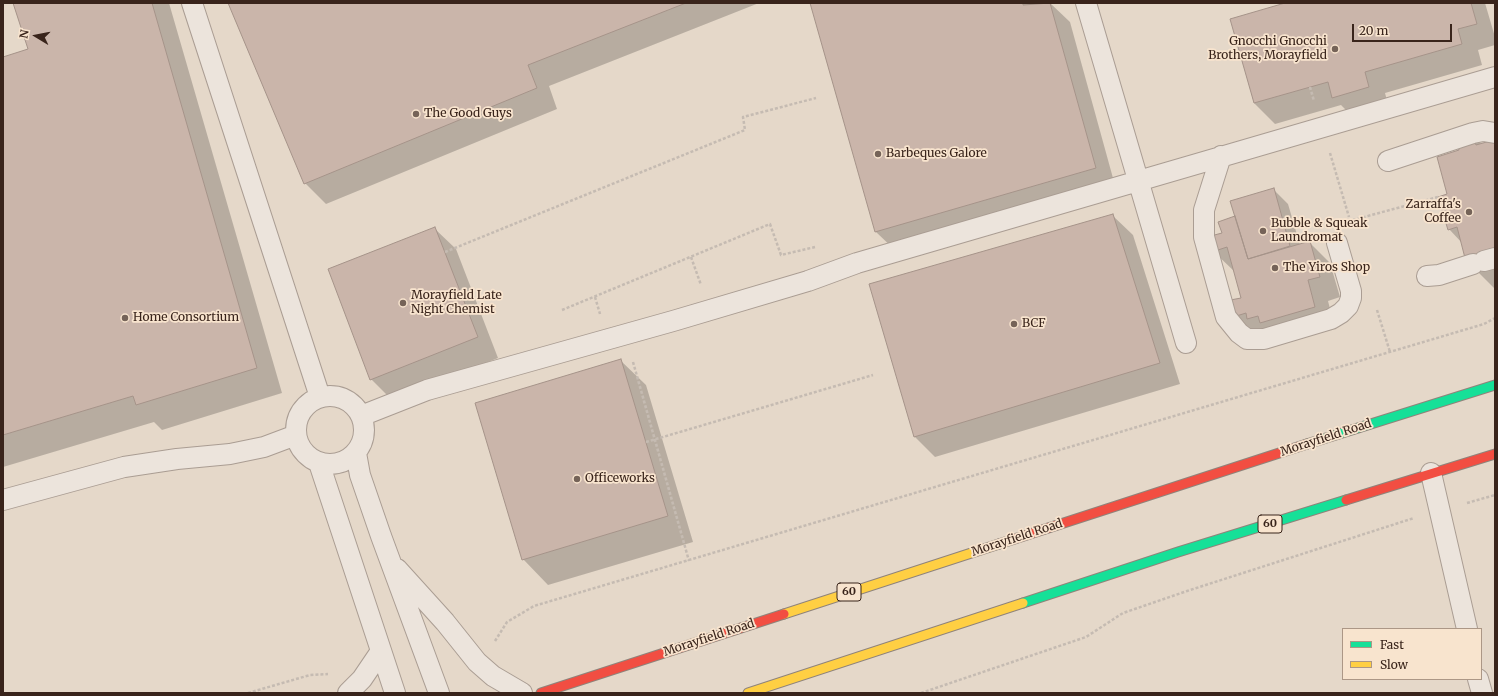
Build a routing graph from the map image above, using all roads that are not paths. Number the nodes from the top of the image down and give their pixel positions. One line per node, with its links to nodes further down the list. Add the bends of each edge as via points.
1 (192, 3): 13 (lane)
2 (1086, 3): 7 (lane)
3 (1495, 77): 5 (lane)
4 (1495, 133): 6 (lane, via 1473,133)
5 (1221, 156): 7 (lane); 8 (lane, via 1204,210 1204,237 1226,317 1247,340 1264,339 1332,319 1342,313 1351,298)
6 (1388, 162)
7 (1138, 180): 11 (lane); 14 (lane, via 857,263 808,281 673,321 427,390)
8 (1337, 242)
9 (1484, 261): 10 (lane, via 1439,275)
10 (1427, 276)
11 (1186, 343)
12 (1494, 384): 29 (main road, Morayfield Road / 60)
13 (320, 397): 14 (lane, via 339,397 356,407); 15 (lane, via 304,408 298,416)
14 (361, 416): 16 (lane, via 364,435)
15 (296, 436): 18 (lane, via 303,452); 20 (lane, via 264,447 230,454 124,467)
16 (356, 453): 18 (lane, via 339,464); 21 (lane, via 360,475)
17 (1495, 454): 19 (main road, 60)
18 (319, 463): 23 (lane)
19 (1431, 474): 22 (lane); 30 (main road, 60, via 1178,552)
20 (3, 500)
21 (390, 561): 27 (lane); 28 (lane, via 477,662 493,676)
22 (1467, 628)
23 (381, 651): 25 (lane, via 362,679); 26 (lane)
24 (1478, 680): 31 (lane)
25 (348, 693)
26 (394, 693)
27 (439, 693)
28 (522, 693)
29 (541, 693)
30 (748, 693)
31 (1482, 693)

